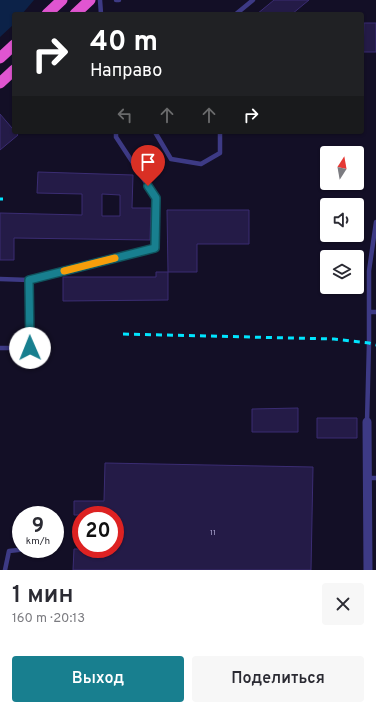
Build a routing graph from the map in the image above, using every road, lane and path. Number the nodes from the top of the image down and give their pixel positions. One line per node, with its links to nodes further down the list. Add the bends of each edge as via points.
1 (62, 0): 5 (highway)
2 (90, 0): 6 (highway)
3 (100, 0): 7 (lane)
4 (253, 0): 8 (lane)
5 (49, 12)
6 (76, 12)
7 (102, 12)
8 (238, 12)
9 (12, 47): 10 (highway)
10 (0, 58)
11 (12, 72): 12 (highway)
12 (0, 83)
13 (116, 134): 18 (lane, via 156,198 155,248)
14 (156, 134): 15 (lane, via 171,159 201,164 220,153)
15 (220, 134)
16 (376, 222): 19 (lane, via 369,271)
17 (0, 280): 18 (lane)
18 (29, 280): 21 (lane, via 30,348)
19 (369, 312): 20 (lane); 22 (lane)
20 (376, 312)
21 (0, 348)
22 (367, 422): 23 (street)
23 (372, 478): 26 (street)
24 (12, 551): 25 (lane, via 9,551)
25 (5, 570)
26 (368, 570)

